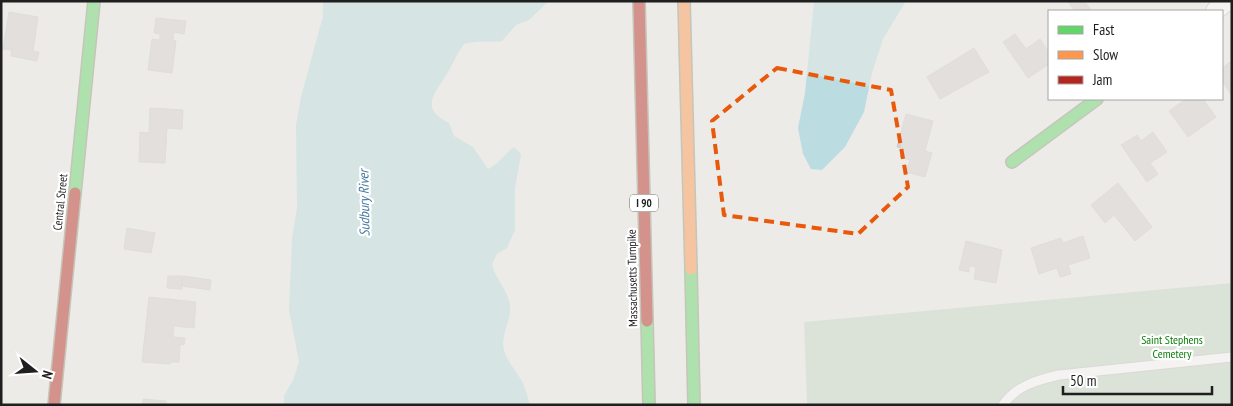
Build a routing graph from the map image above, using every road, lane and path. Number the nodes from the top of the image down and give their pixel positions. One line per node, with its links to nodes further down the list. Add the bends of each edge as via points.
1 (94, 1): 9 (main road, Central Street)
2 (639, 1): 10 (main road, Massachusetts Turnpike / I 90)
3 (684, 1): 11 (main road)
4 (1228, 1): 5 (street)
5 (1216, 10)
6 (1096, 100): 7 (main road)
7 (1012, 162)
8 (1232, 357): 12 (lane, via 1059,375 1037,380 1018,390)
9 (54, 405)
10 (649, 405)
11 (694, 405)
12 (1003, 405)

